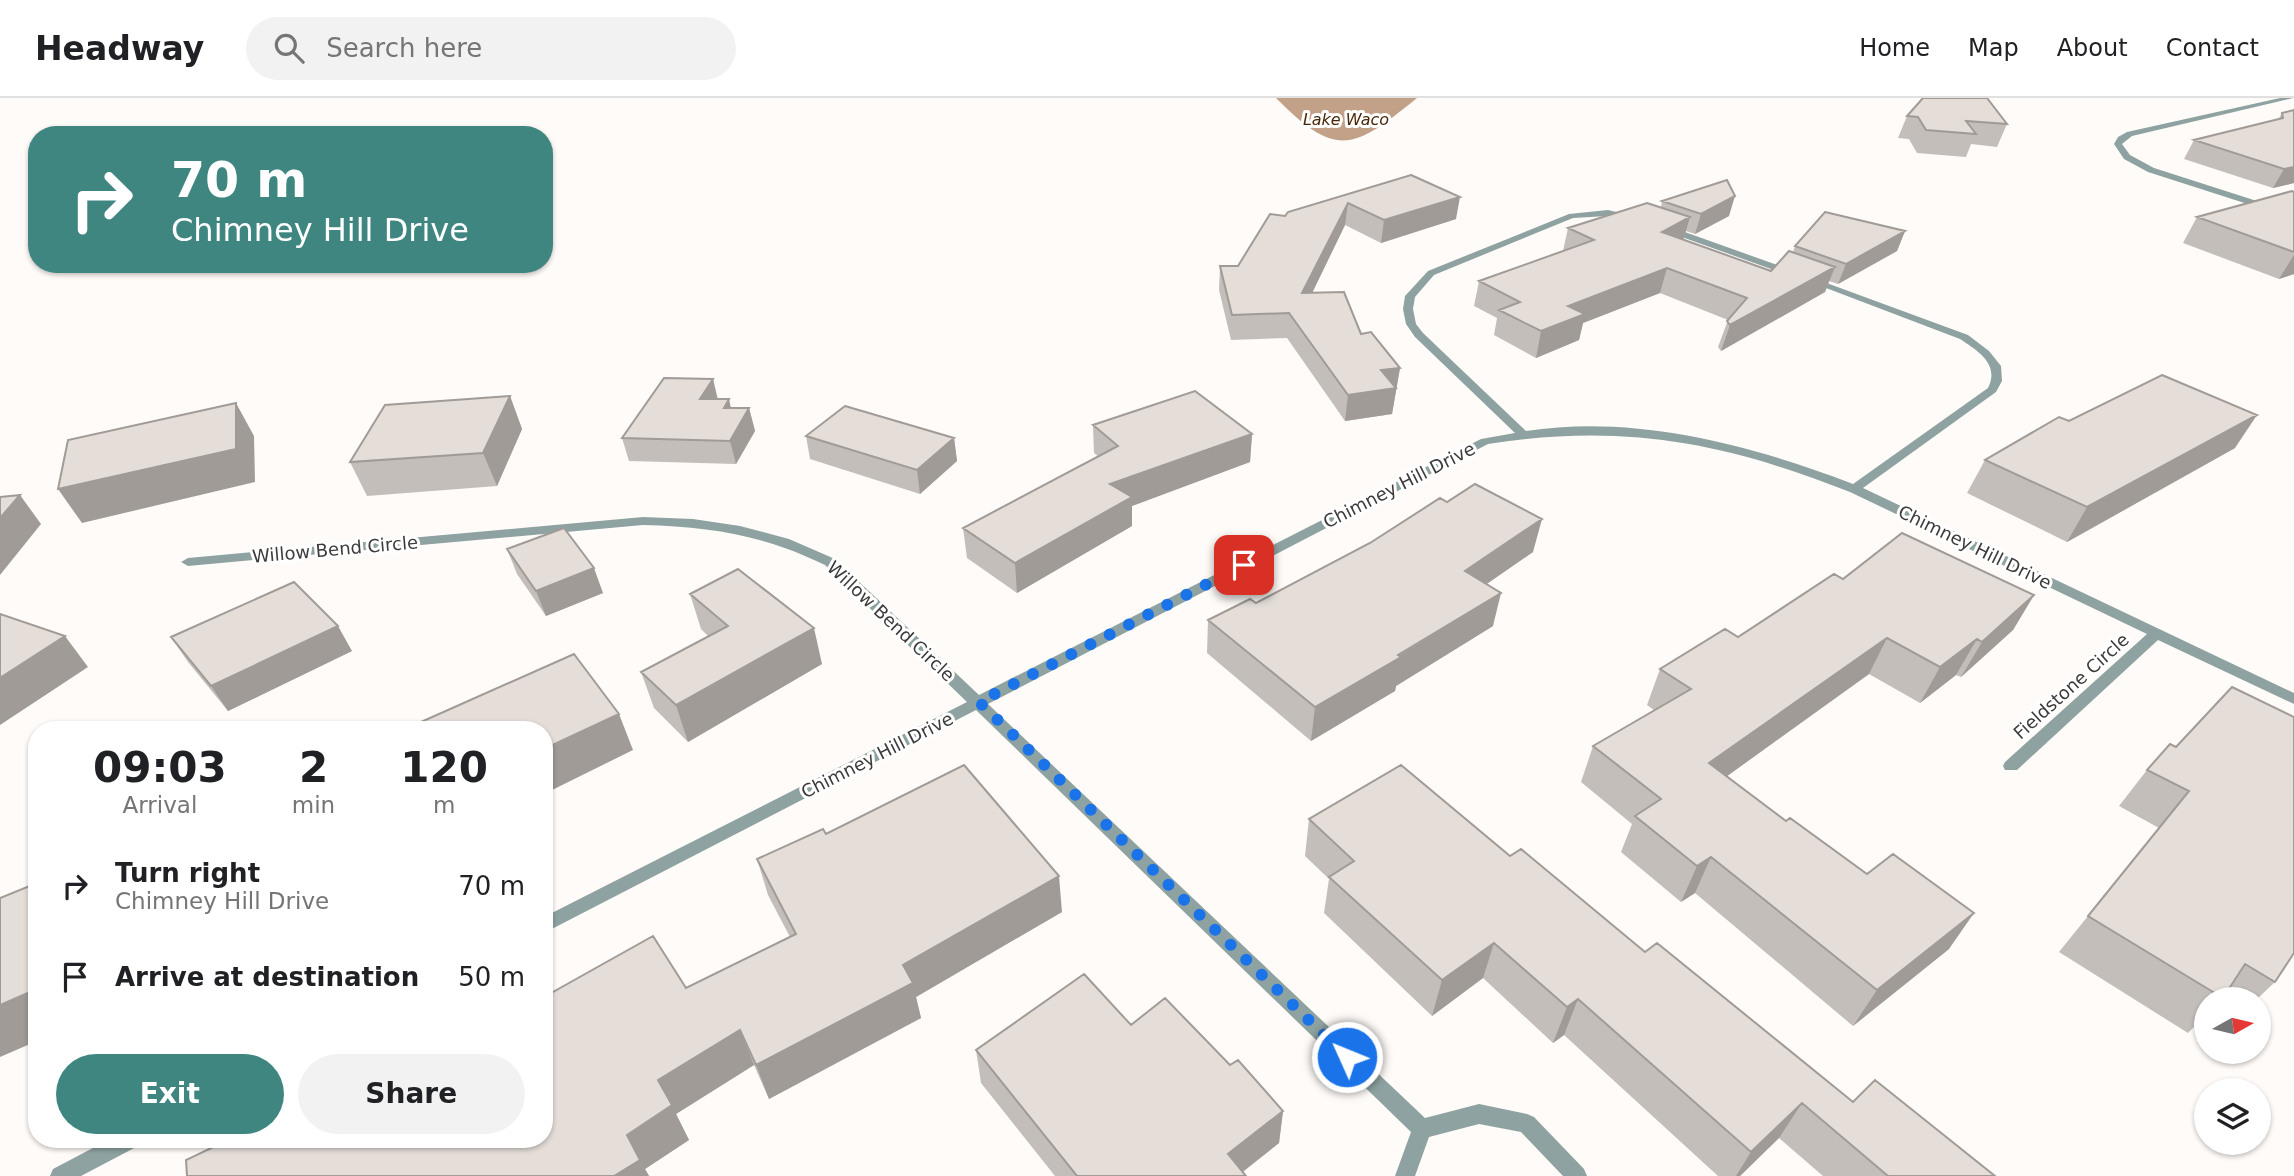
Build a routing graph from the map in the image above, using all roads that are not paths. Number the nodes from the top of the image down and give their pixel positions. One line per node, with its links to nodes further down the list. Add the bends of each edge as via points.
1 (2289, 98): 2 (street, via 2130,134 2118,144 2130,159 2151,170)
2 (2294, 216)
3 (1643, 220): 5 (street, via 1608,214 1572,216 1445,266 1420,282 1410,296 1411,324 1419,335)
4 (1656, 225): 6 (street, via 1940,326 1974,344 1993,362 1998,380 1992,390)
5 (1522, 433): 6 (street, Chimney Hill Drive, via 1573,429 1676,437 1783,462); 10 (street, Chimney Hill Drive, via 1485,440)
6 (1854, 489): 8 (street, Chimney Hill Drive)
7 (188, 562): 10 (street, Willow Bend Circle, via 643,521 747,530 795,544 830,562)
8 (2156, 634): 9 (street, Chimney Hill Drive); 11 (street, Fieldstone Circle)
9 (2294, 699)
10 (979, 702): 12 (street, Chimney Hill Drive); 13 (street, Willow Bend Circle)
11 (2011, 766)
12 (553, 921)
13 (1422, 1129): 16 (street); 17 (street, via 1479,1114 1527,1124)
14 (114, 1148): 15 (street)
15 (60, 1176)
16 (1405, 1176)
17 (1577, 1176)

